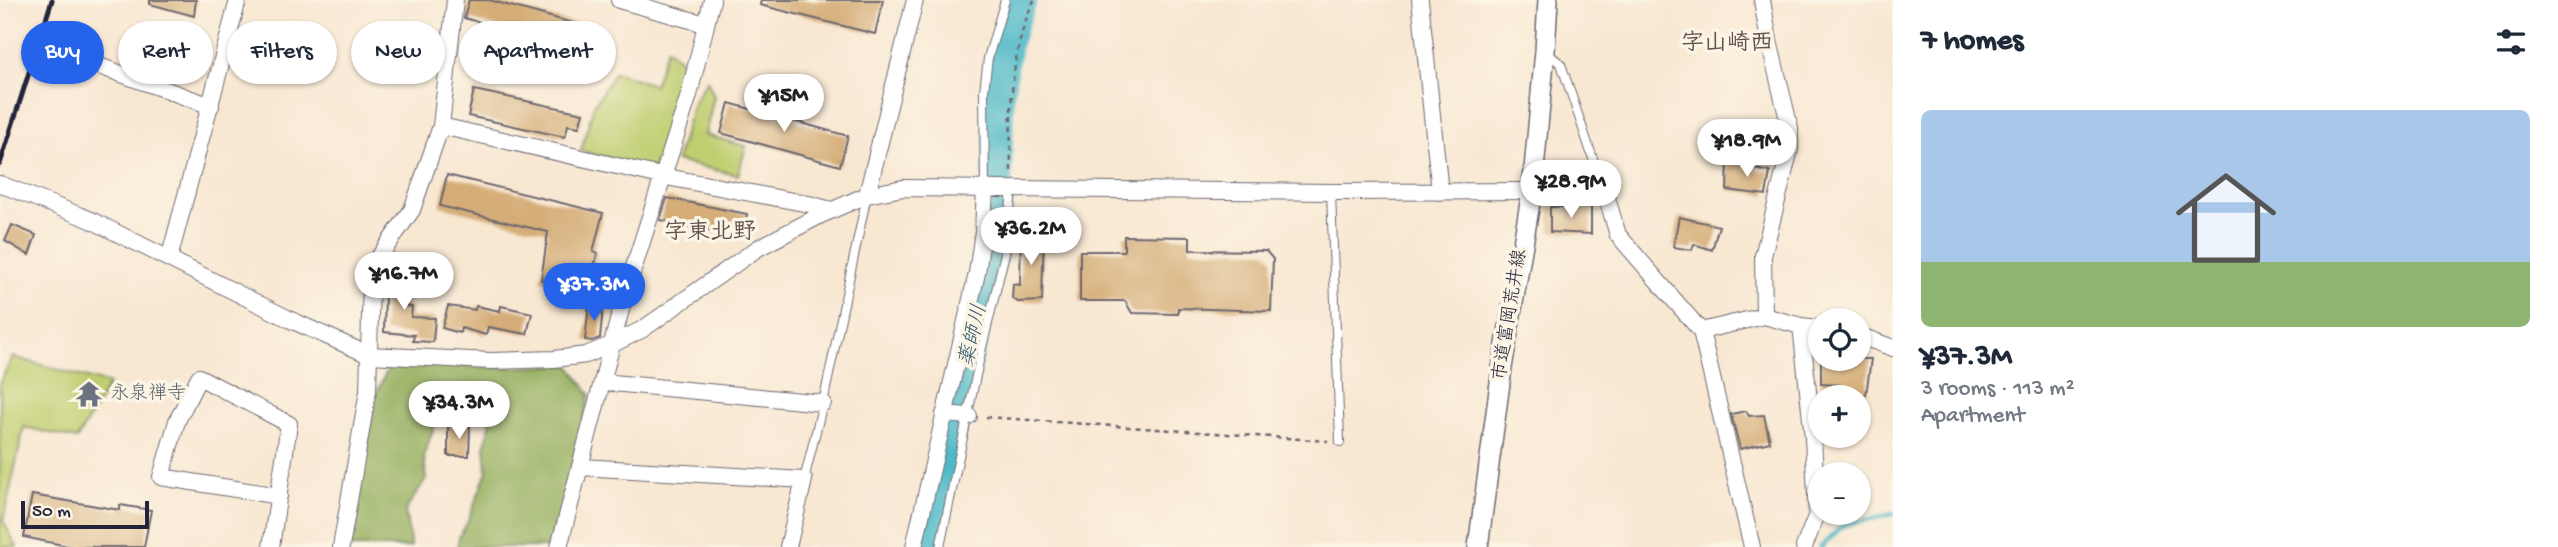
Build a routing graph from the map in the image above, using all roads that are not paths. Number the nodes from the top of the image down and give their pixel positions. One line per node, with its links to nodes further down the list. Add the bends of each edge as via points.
1 (238, 0): 13 (street)
2 (455, 0): 14 (street)
3 (618, 0): 10 (street)
4 (712, 0): 10 (street)
5 (915, 0): 22 (street)
6 (1005, 0): 17 (lane, via 988,58 984,91)
7 (1420, 0): 21 (street)
8 (1548, 0): 11 (street, 市道富岡荒井線)
9 (1762, 0): 26 (street, via 1790,128 1790,149 1763,256)
10 (705, 24): 15 (street, via 689,95)
11 (1545, 51): 19 (street, 市道富岡荒井線); 23 (lane, via 1561,64)
12 (104, 68): 13 (street)
13 (211, 106): 25 (street)
14 (441, 126): 15 (street); 33 (street, via 412,210 379,257 371,279)
15 (661, 176): 24 (street); 31 (street)
16 (0, 184): 25 (street, via 91,220)
17 (985, 187): 18 (street); 22 (street, via 903,188); 36 (street, via 977,272)
18 (1012, 188): 20 (street); 37 (lane, via 1007,244)
19 (1532, 191): 21 (street); 23 (street); 48 (street, 市道富岡荒井線)
20 (1331, 192): 21 (street); 38 (lane)
21 (1440, 192)
22 (867, 195): 24 (street); 35 (lane)
23 (1606, 195): 29 (street, via 1618,235)
24 (831, 210): 31 (street, via 758,248 643,329)
25 (169, 259): 33 (street)
26 (1764, 316): 27 (street); 29 (street)
27 (1801, 326): 28 (street); 50 (street, via 1817,514)
28 (1808, 327)
29 (1701, 331): 49 (street)
30 (1871, 340): 32 (street)
31 (613, 344): 33 (street, via 586,355 554,359); 34 (street)
32 (1893, 348)
33 (369, 355): 43 (street, via 368,391)
34 (602, 382): 35 (street); 39 (street)
35 (823, 403): 40 (lane)
36 (944, 414): 37 (street); 46 (street)
37 (969, 416): 47 (lane)
38 (1340, 442)
39 (581, 467): 40 (street); 44 (street)
40 (804, 480): 45 (street)
41 (279, 496): 41 (street, via 289,424 200,377 177,421 162,477); 42 (street)
42 (271, 547)
43 (341, 547)
44 (559, 547)
45 (788, 547)
46 (914, 547)
47 (940, 547)
48 (1478, 547)
49 (1752, 547)
50 (1804, 547)

